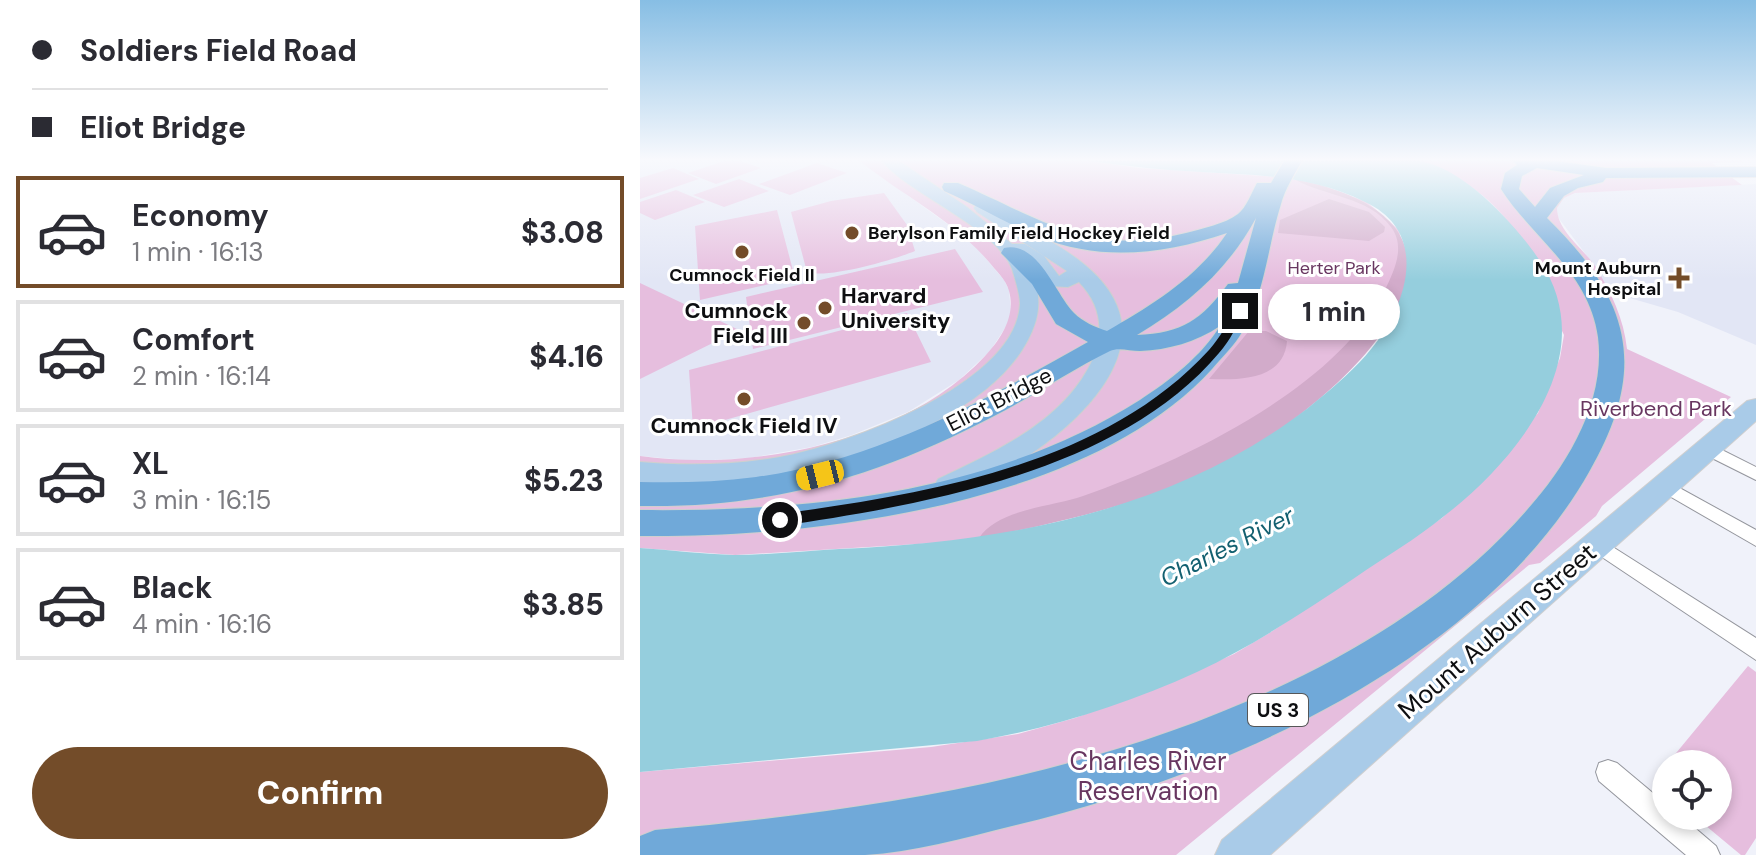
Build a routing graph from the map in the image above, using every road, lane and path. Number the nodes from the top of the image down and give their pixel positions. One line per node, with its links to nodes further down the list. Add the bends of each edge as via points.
1 (943, 201): 11 (main road)
2 (972, 201): 13 (main road)
3 (980, 201): 9 (highway, via 1052,235 1102,246 1183,242)
4 (1260, 201): 9 (highway, Eliot Bridge)
5 (1267, 201): 12 (highway, Eliot Bridge)
6 (1520, 201): 10 (highway, US 3)
7 (1545, 201): 10 (highway)
8 (1550, 201): 10 (highway)
9 (1246, 218): 14 (highway, Eliot Bridge, via 1204,275)
10 (1548, 224): 27 (highway, US 3, via 1592,289 1610,331 1611,377 1598,421 1576,468 1525,537 1470,590 1406,637 1271,714 1101,780 901,827)
11 (1006, 247): 13 (main road, via 1032,256 1054,282 1068,281); 14 (highway, via 1038,276 1066,320 1083,332); 17 (main road, via 1030,290 1023,329 995,367 933,413 880,438 797,463 709,475)
12 (1254, 265): 14 (highway, via 1218,315 1201,328 1156,340); 21 (highway, Eliot Bridge, via 1226,336 1166,396 1057,455)
13 (1078, 271): 14 (main road, via 1104,301 1112,322)
14 (1111, 339): 20 (highway, Eliot Bridge, via 961,419 844,468 723,494); 21 (main road, via 1093,381 1057,422 1007,457)
15 (1756, 408): 16 (main road, Mount Auburn Street)
16 (1708, 449): 18 (street); 19 (main road, Mount Auburn Street)
17 (640, 472)
18 (1756, 474)
19 (1665, 486): 23 (street); 24 (main road, Mount Auburn Street)
20 (640, 494)
21 (929, 496): 22 (highway, Eliot Bridge, via 780,520)
22 (640, 523)
23 (1756, 539)
24 (1597, 544): 25 (street); 28 (main road, Mount Auburn Street)
25 (1756, 650)
26 (1608, 772): 29 (street)
27 (655, 855)
28 (1237, 855)
29 (1707, 855)

